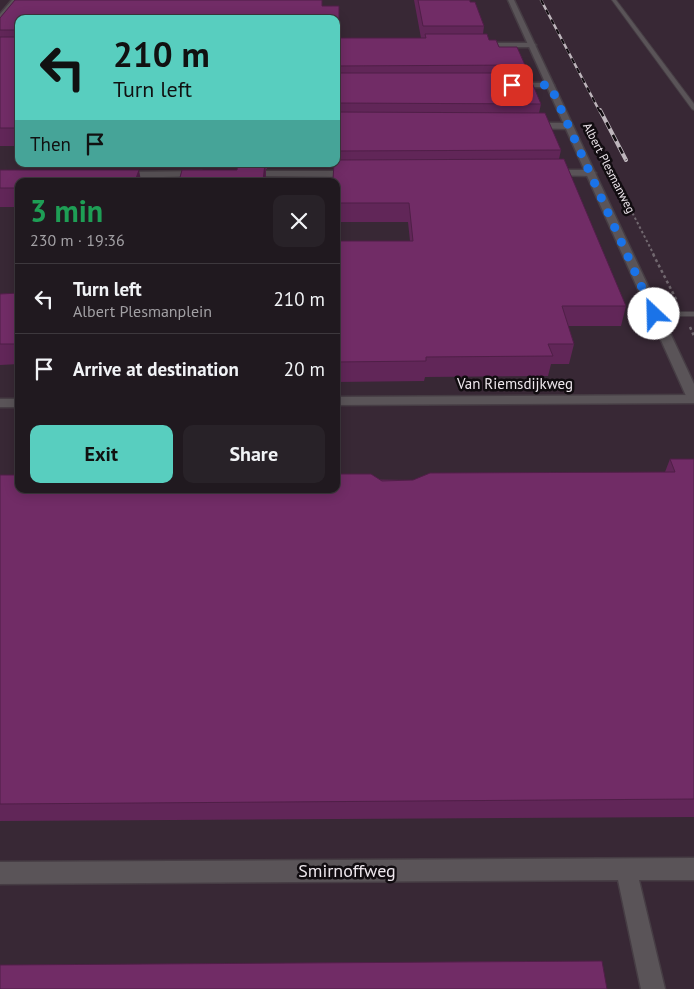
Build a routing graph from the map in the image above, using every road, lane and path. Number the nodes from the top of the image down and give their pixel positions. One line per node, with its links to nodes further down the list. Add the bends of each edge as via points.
1 (15, 0): 4 (street)
2 (511, 0): 6 (street, Albert Plesmanweg)
3 (614, 0): 9 (lane)
4 (0, 18)
5 (472, 45): 6 (street)
6 (532, 45): 8 (street, Albert Plesmanweg)
7 (502, 85): 8 (street)
8 (550, 85): 11 (street, Albert Plesmanweg)
9 (694, 108)
10 (521, 126): 11 (street)
11 (569, 126): 14 (street, Albert Plesmanweg)
12 (594, 138): 20 (path, Albert Plesmanweg)
13 (542, 173): 14 (street)
14 (591, 173): 19 (street, Albert Plesmanweg)
15 (217, 174): 18 (street)
16 (236, 174): 17 (street)
17 (364, 174)
18 (108, 175)
19 (654, 314): 20 (lane); 23 (street, Albert Plesmanweg)
20 (683, 314): 21 (lane); 22 (path, Albert Plesmanweg)
21 (694, 314)
22 (694, 336)
23 (694, 399): 24 (street, Van Riemsdijkweg)
24 (340, 401)
25 (0, 403): 26 (street)
26 (15, 403)
27 (626, 869): 28 (street, Smirnoffweg); 29 (street, Smirnoffweg); 30 (street)
28 (694, 869)
29 (0, 873)
30 (653, 989)

